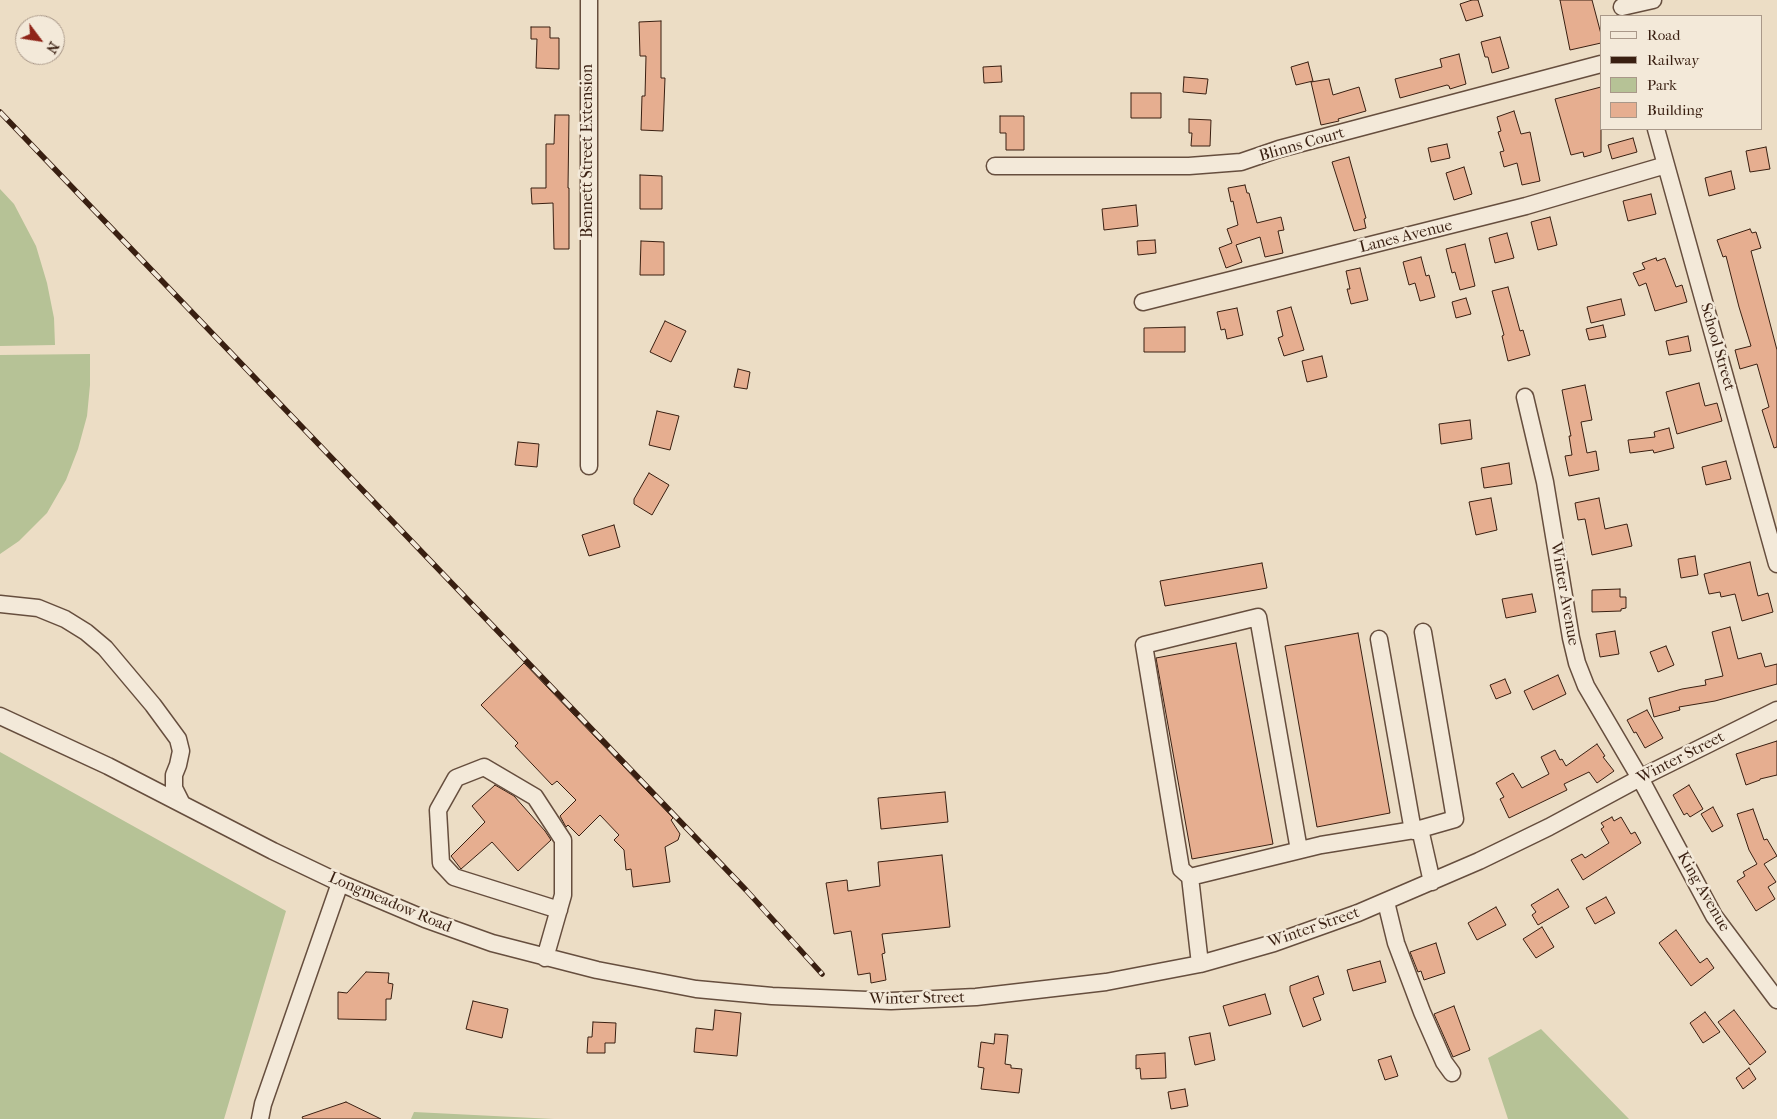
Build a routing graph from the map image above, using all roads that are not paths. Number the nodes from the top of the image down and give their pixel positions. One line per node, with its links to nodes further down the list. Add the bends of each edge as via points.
1 (588, 0): 10 (street, Bennett Street Extension)
2 (1652, 0): 3 (street)
3 (1622, 8)
4 (1600, 64): 7 (street, Blinns Court, via 1224,165)
5 (1656, 130): 6 (street, School Street)
6 (1666, 165): 8 (street, Lanes Avenue, via 1526,206); 11 (street, School Street)
7 (994, 166)
8 (1143, 302)
9 (1525, 396): 17 (street, Winter Avenue, via 1545,482 1577,663 1586,686)
10 (589, 466)
11 (1777, 564)
12 (0, 604): 18 (street, via 38,608 65,619 105,648 178,739 180,750 174,788)
13 (1423, 632): 19 (street, via 1455,819)
14 (1379, 639): 19 (street)
15 (1777, 710): 17 (street, Winter Street)
16 (0, 716): 18 (street, Longmeadow Road)
17 (1640, 778): 22 (street, Winter Street, via 1549,827); 29 (street, King Avenue, via 1714,916)
18 (182, 804): 23 (street, Longmeadow Road)
19 (1417, 830): 20 (street); 22 (street)
20 (1299, 850): 21 (street); 21 (street, via 1258,617 1144,645 1181,869)
21 (1190, 877): 27 (street)
22 (1432, 882): 24 (street, Winter Street)
23 (340, 883): 26 (street, Longmeadow Road, via 425,919); 31 (street)
24 (1386, 902): 27 (street, Winter Street, via 1306,932); 30 (street, via 1396,942 1422,1012)
25 (559, 910): 25 (street, via 563,895 563,840 535,797 484,767 456,778 438,810 441,863 454,877); 26 (street)
26 (545, 958): 28 (street, Longmeadow Road, via 696,989)
27 (1200, 964): 28 (street, Winter Street, via 1106,982 976,998 891,1001)
28 (809, 998)
29 (1777, 1000)
30 (1452, 1073)
31 (260, 1119)

